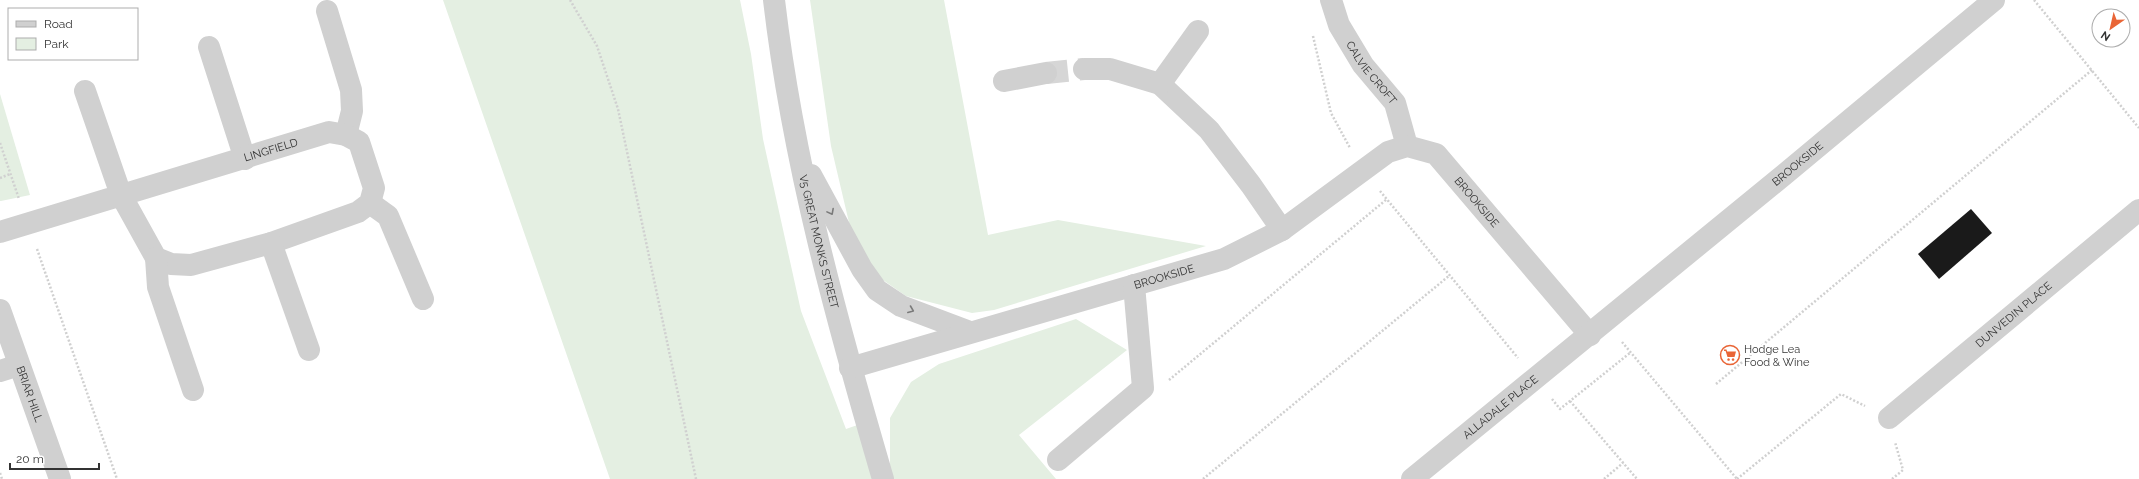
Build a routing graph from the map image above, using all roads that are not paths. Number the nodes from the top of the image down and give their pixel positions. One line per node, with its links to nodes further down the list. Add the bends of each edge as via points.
1 (763, 0): 6 (street)
2 (774, 0): 6 (street, V5 GREAT MONKS STREET)
3 (1331, 0): 15 (street, CALVIE CROFT, via 1339,25 1363,65 1395,103)
4 (1994, 0): 28 (street, BROOKSIDE)
5 (327, 11): 14 (street, via 351,90 352,111)
6 (777, 27): 16 (street, V5 GREAT MONKS STREET)
7 (1198, 31): 12 (street)
8 (209, 47): 17 (street)
9 (1084, 69): 12 (street, via 1110,68)
10 (1046, 73): 11 (street)
11 (1004, 81)
12 (1160, 84): 21 (street, via 1209,130 1251,184)
13 (86, 91): 18 (street)
14 (346, 134): 17 (street, LINGFIELD, via 329,132); 19 (street, via 359,142 374,188)
15 (1407, 146): 21 (street, BROOKSIDE, via 1388,152); 28 (street, BROOKSIDE, via 1436,154)
16 (799, 153): 29 (street, one-way to 29, via 862,269 877,290 901,306); 32 (street, V5 GREAT MONKS STREET)
17 (245, 159): 18 (street, LINGFIELD)
18 (121, 195): 22 (street, LINGFIELD); 24 (street)
19 (370, 202): 23 (street, via 358,212); 26 (street, via 388,216)
20 (2139, 210): 34 (street, DUNVEDIN PLACE)
21 (1282, 230): 25 (street, BROOKSIDE, via 1224,259)
22 (0, 232)
23 (271, 243): 24 (street, via 191,265 171,264); 30 (street)
24 (156, 258): 33 (street, via 158,287)
25 (1134, 285): 29 (street, BROOKSIDE); 35 (street, via 1143,388)
26 (423, 299)
27 (0, 310): 31 (street, BRIAR HILL)
28 (1597, 328): 38 (street, ALLADALE PLACE)
29 (970, 332): 32 (street, BROOKSIDE)
30 (309, 350)
31 (10, 368): 36 (street, BRIAR HILL)
32 (850, 368): 37 (street, V5 GREAT MONKS STREET)
33 (193, 390)
34 (1889, 418)
35 (1058, 460)
36 (60, 479)
37 (883, 479)
38 (1412, 479)

